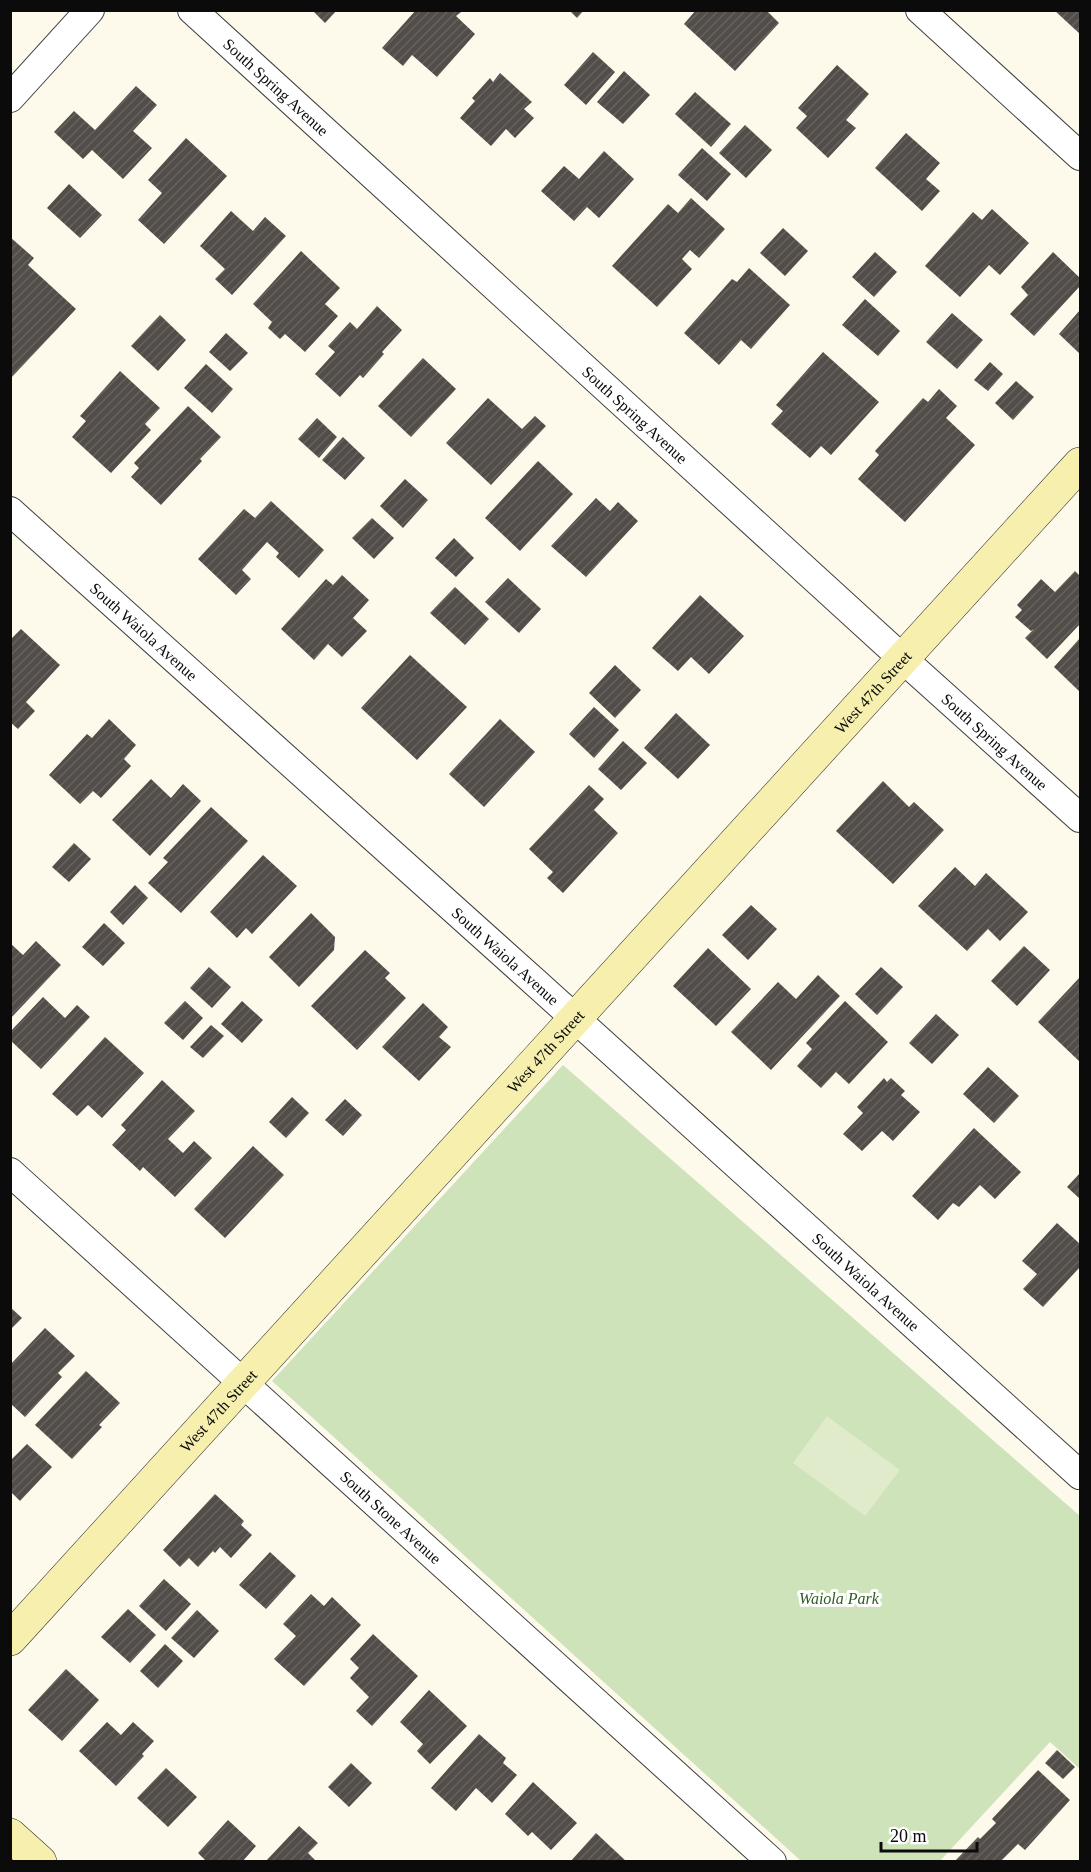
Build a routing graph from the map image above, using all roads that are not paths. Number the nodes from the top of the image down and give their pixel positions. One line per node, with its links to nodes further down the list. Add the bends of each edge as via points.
1 (90, 10): 4 (street)
2 (192, 10): 8 (street, South Spring Avenue)
3 (920, 10): 5 (street)
4 (10, 98)
5 (1080, 156)
6 (1080, 464): 8 (main road, West 47th Street)
7 (10, 511): 10 (street, South Waiola Avenue)
8 (903, 658): 9 (street, South Spring Avenue); 10 (main road, West 47th Street)
9 (1080, 818)
10 (576, 1018): 12 (main road, West 47th Street); 13 (street, South Waiola Avenue)
11 (10, 1172): 12 (street, South Stone Avenue)
12 (243, 1383): 14 (main road, West 47th Street); 17 (street, South Stone Avenue)
13 (1080, 1475)
14 (10, 1639)
15 (10, 1834): 16 (main road)
16 (40, 1862)
17 (772, 1862)

